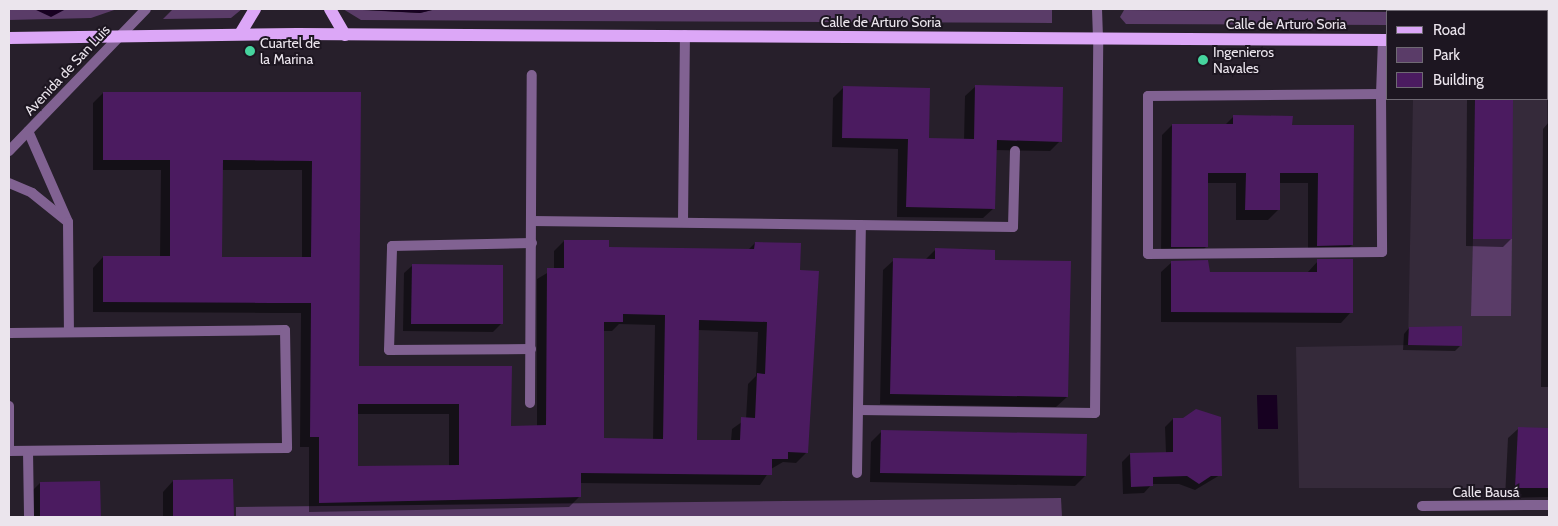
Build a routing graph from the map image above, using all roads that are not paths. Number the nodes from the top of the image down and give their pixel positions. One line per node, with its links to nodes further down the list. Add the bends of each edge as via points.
1 (146, 9): 6 (street, Avenida de San Luis)
2 (255, 9): 5 (main road)
3 (330, 9): 7 (main road)
4 (1097, 9): 10 (street)
5 (240, 34): 6 (main road, Calle de Arturo Soria); 7 (main road, Calle de Arturo Soria)
6 (118, 35): 9 (main road, Calle de Arturo Soria); 14 (street, Avenida de San Luis)
7 (345, 35): 8 (main road, Calle de Arturo Soria)
8 (685, 35): 10 (main road, Calle de Arturo Soria); 20 (street)
9 (9, 38)
10 (1098, 38): 11 (main road, Calle de Arturo Soria); 28 (street, via 1095,413)
11 (1385, 40): 13 (street)
12 (532, 75): 18 (street)
13 (1382, 94): 13 (street, via 1148,96 1148,254 1382,252)
14 (28, 131): 15 (street, Avenida de San Luis); 19 (street)
15 (9, 151)
16 (1015, 151): 21 (street, via 1014,227)
17 (9, 182): 19 (street, via 32,193)
18 (532, 221): 20 (street); 22 (street)
19 (68, 222): 23 (street)
20 (683, 222): 21 (street)
21 (861, 225): 28 (street)
22 (532, 243): 25 (street); 25 (street, via 392,246 389,350)
23 (69, 332): 24 (street); 29 (street, via 286,330 287,448)
24 (9, 333)
25 (531, 349): 26 (street)
26 (530, 403)
27 (9, 406): 29 (street, via 9,451)
28 (858, 410): 30 (street)
29 (28, 451): 33 (street)
30 (857, 472)
31 (1549, 505): 32 (street, Calle Bausá)
32 (1422, 506)
33 (29, 517)

